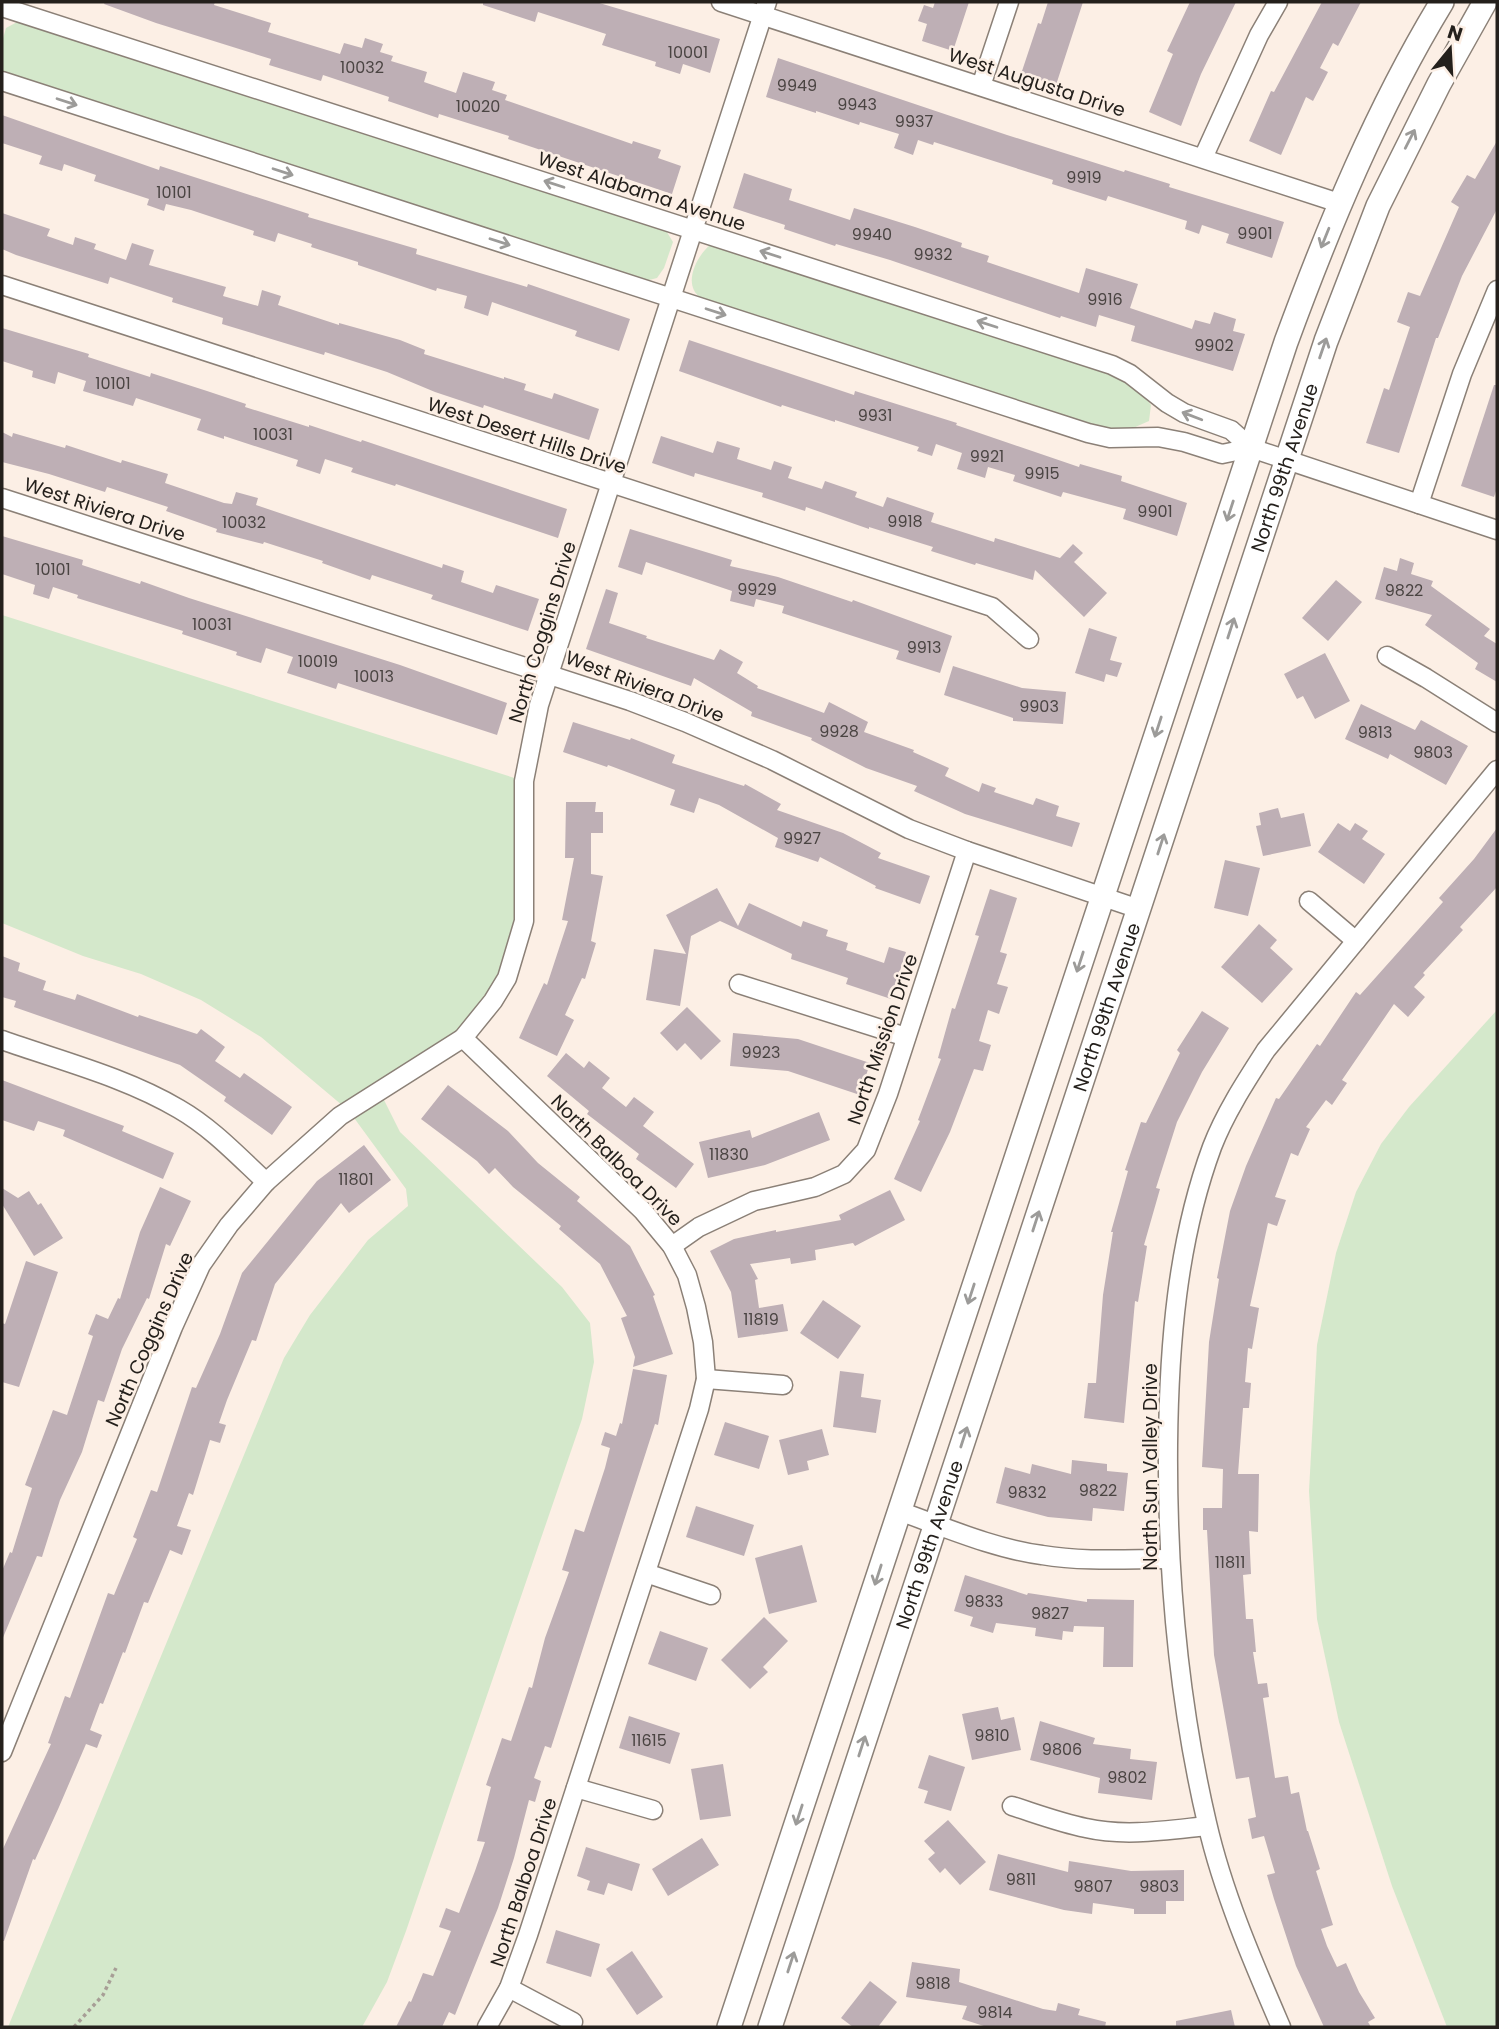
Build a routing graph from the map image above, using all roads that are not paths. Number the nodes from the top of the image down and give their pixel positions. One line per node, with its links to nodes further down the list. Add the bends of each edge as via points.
1 (721, 2): 7 (street, West Augusta Drive)
2 (1009, 2): 9 (street)
3 (1278, 2): 10 (street)
4 (1442, 2): 11 (main road, North 99th Avenue)
5 (1485, 2): 17 (main road, North 99th Avenue, one-way to 5, via 1325,341 1378,206)
6 (2, 7): 12 (street, West Alabama Avenue, one-way to 6)
7 (765, 8): 9 (street, West Augusta Drive); 12 (street, North Coggins Drive)
8 (2, 81): 15 (street, West Alabama Avenue, one-way to 15)
9 (981, 86): 10 (street, West Augusta Drive)
10 (1203, 158): 11 (street, West Augusta Drive)
11 (1339, 203): 16 (main road, North 99th Avenue, one-way to 16)
12 (692, 229): 15 (street, North Coggins Drive); 16 (street, West Alabama Avenue, one-way to 12, via 1231,430 1184,413 1112,365)
13 (2, 285): 18 (street, West Desert Hills Drive)
14 (1497, 290): 20 (street, via 1455,394)
15 (670, 297): 16 (street, West Alabama Avenue, one-way to 16, via 1088,433 1110,438 1158,437 1223,454); 18 (street, North Coggins Drive)
16 (1251, 448): 17 (street, West Alabama Avenue); 28 (main road, North 99th Avenue, one-way to 28)
17 (1286, 460): 20 (street, West Alabama Avenue); 30 (main road, North 99th Avenue, one-way to 17)
18 (610, 484): 22 (street, West Desert Hills Drive, via 992,607); 24 (street, North Coggins Drive)
19 (2, 498): 24 (street, West Riviera Drive)
20 (1419, 504): 21 (street, West Alabama Avenue)
21 (1497, 530)
22 (1029, 639)
23 (1387, 656): 25 (street)
24 (549, 673): 27 (street, West Riviera Drive, via 685,722 909,829); 34 (street, North Coggins Drive, via 524,781 524,921 507,978)
25 (1497, 723)
26 (1497, 770): 31 (street, North Sun Valley Drive)
27 (967, 851): 28 (street, West Riviera Drive); 33 (street, North Mission Drive)
28 (1102, 897): 30 (street, West Riviera Drive); 40 (main road, North 99th Avenue, one-way to 40)
29 (1309, 901): 31 (street)
30 (1139, 909): 41 (main road, North 99th Avenue, one-way to 30)
31 (1356, 941): 42 (street, North Sun Valley Drive, via 1266,1050 1242,1087 1198,1189 1171,1346)
32 (739, 984): 33 (street)
33 (906, 1037): 37 (street, North Mission Drive, via 866,1150 845,1174 815,1187 754,1201)
34 (463, 1038): 36 (street, North Coggins Drive, via 340,1116); 37 (street, North Balboa Drive, via 643,1211)
35 (2, 1040): 36 (street, via 137,1087 180,1109)
36 (266, 1182): 45 (street, North Coggins Drive, via 201,1265)
37 (672, 1245): 38 (street, North Balboa Drive, via 696,1307)
38 (706, 1378): 39 (street); 43 (street, North Balboa Drive)
39 (783, 1385)
40 (899, 1511): 41 (street); 53 (main road, North 99th Avenue, one-way to 53)
41 (935, 1524): 42 (street, via 1039,1555); 54 (main road, North 99th Avenue, one-way to 41)
42 (1170, 1559): 49 (street, North Sun Valley Drive, via 1184,1711)
43 (646, 1573): 44 (street); 46 (street, North Balboa Drive)
44 (710, 1595)
45 (2, 1752)
46 (576, 1788): 48 (street, North Balboa Drive); 50 (street, North Balboa Drive)
47 (1013, 1806): 49 (street, via 1088,1829 1128,1832)
48 (653, 1810)
49 (1207, 1826): 55 (street, North Sun Valley Drive)
50 (509, 1988): 51 (street, North Balboa Drive); 52 (street, North Balboa Drive)
51 (573, 2022)
52 (487, 2027)
53 (729, 2027)
54 (770, 2027)
55 (1281, 2027)

